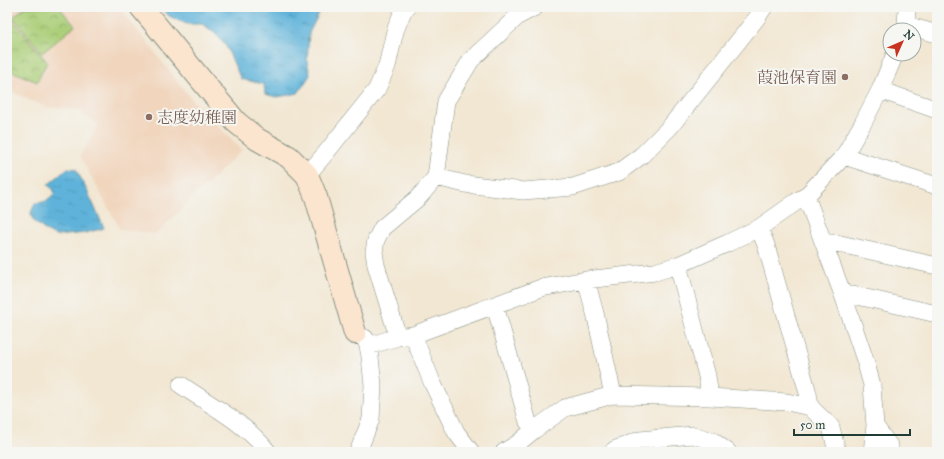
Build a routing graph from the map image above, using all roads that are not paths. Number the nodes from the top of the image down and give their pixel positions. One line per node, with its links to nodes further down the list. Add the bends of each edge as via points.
1 (141, 7): 13 (street, via 236,122 257,139 289,157)
2 (407, 7): 13 (street, via 395,31 387,66 377,89)
3 (535, 7): 14 (street, via 518,16 471,60 446,101)
4 (764, 7): 14 (street, via 670,127 642,155 619,172 573,187 523,191 465,184)
5 (907, 7): 6 (street)
6 (906, 22)
7 (922, 31): 8 (street)
8 (937, 34)
9 (892, 62): 10 (street)
10 (880, 90): 11 (street); 12 (street)
11 (937, 110)
12 (844, 156): 15 (street); 16 (street)
13 (307, 175): 26 (street)
14 (436, 177): 25 (street, via 419,197 382,228 376,240 376,265)
15 (937, 186)
16 (806, 196): 17 (street); 18 (street)
17 (759, 228): 19 (street); 30 (street, via 766,245)
18 (824, 243): 20 (street, via 836,243); 22 (street)
19 (678, 265): 21 (street, via 655,272); 29 (street, via 707,376)
20 (937, 266)
21 (586, 280): 23 (street, via 541,288); 28 (street)
22 (843, 295): 24 (street); 31 (street, via 872,385)
23 (495, 306): 25 (street); 32 (street, via 528,422)
24 (937, 314)
25 (406, 336): 26 (street); 36 (street, via 456,432)
26 (361, 339): 33 (street, via 373,384)
27 (181, 385): 35 (street, via 236,421 254,435)
28 (613, 395): 29 (street); 32 (street, via 565,408)
29 (710, 397): 30 (street, via 788,402)
30 (810, 407): 39 (street, via 831,427)
31 (875, 426): 40 (street); 41 (street, via 890,447)
32 (534, 430): 37 (street)
33 (364, 449)
34 (613, 451): 38 (street, via 640,440 693,435 713,441)
35 (268, 452)
36 (471, 452)
37 (504, 452)
38 (728, 452)
39 (837, 452)
40 (872, 452)
41 (888, 452)

